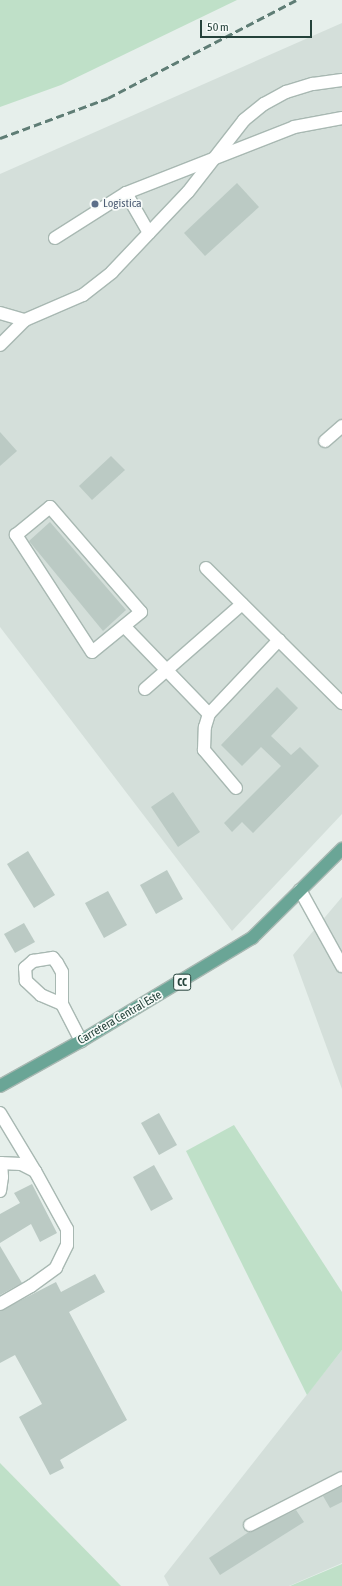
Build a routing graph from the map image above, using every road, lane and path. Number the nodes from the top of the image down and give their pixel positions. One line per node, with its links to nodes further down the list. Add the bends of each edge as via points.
1 (342, 80): 3 (street, via 286,92 264,104 244,120)
2 (342, 118): 3 (street, via 294,128)
3 (215, 157): 4 (street); 5 (street, via 188,192)
4 (126, 193): 5 (street); 6 (street)
5 (149, 233): 8 (street, via 112,272 83,295)
6 (55, 238)
7 (0, 313): 8 (street)
8 (26, 320): 9 (street)
9 (0, 345)
10 (342, 427): 11 (street)
11 (325, 441)
12 (206, 568): 13 (street)
13 (242, 604): 15 (street); 16 (street)
14 (124, 626): 14 (street, via 141,612 50,507 16,536 92,652); 16 (street)
15 (279, 640): 18 (street); 19 (street)
16 (166, 670): 17 (street); 19 (street)
17 (145, 689)
18 (342, 703)
19 (209, 714): 20 (street, via 203,738 204,750)
20 (236, 788)
21 (342, 849): 22 (main road, Carretera Central Este / CC)
22 (300, 890): 23 (street); 25 (main road, Carretera Central Este / CC, via 252,938)
23 (342, 966)
24 (62, 1004): 25 (street)
25 (81, 1042): 26 (main road, Carretera Central Este / CC)
26 (0, 1086)
27 (0, 1113): 29 (street)
28 (0, 1163): 29 (street, via 22,1164); 30 (street)
29 (35, 1171): 31 (street, via 67,1229 67,1245 56,1268)
30 (0, 1191)
31 (0, 1304)
32 (342, 1478): 33 (street)
33 (250, 1525)

